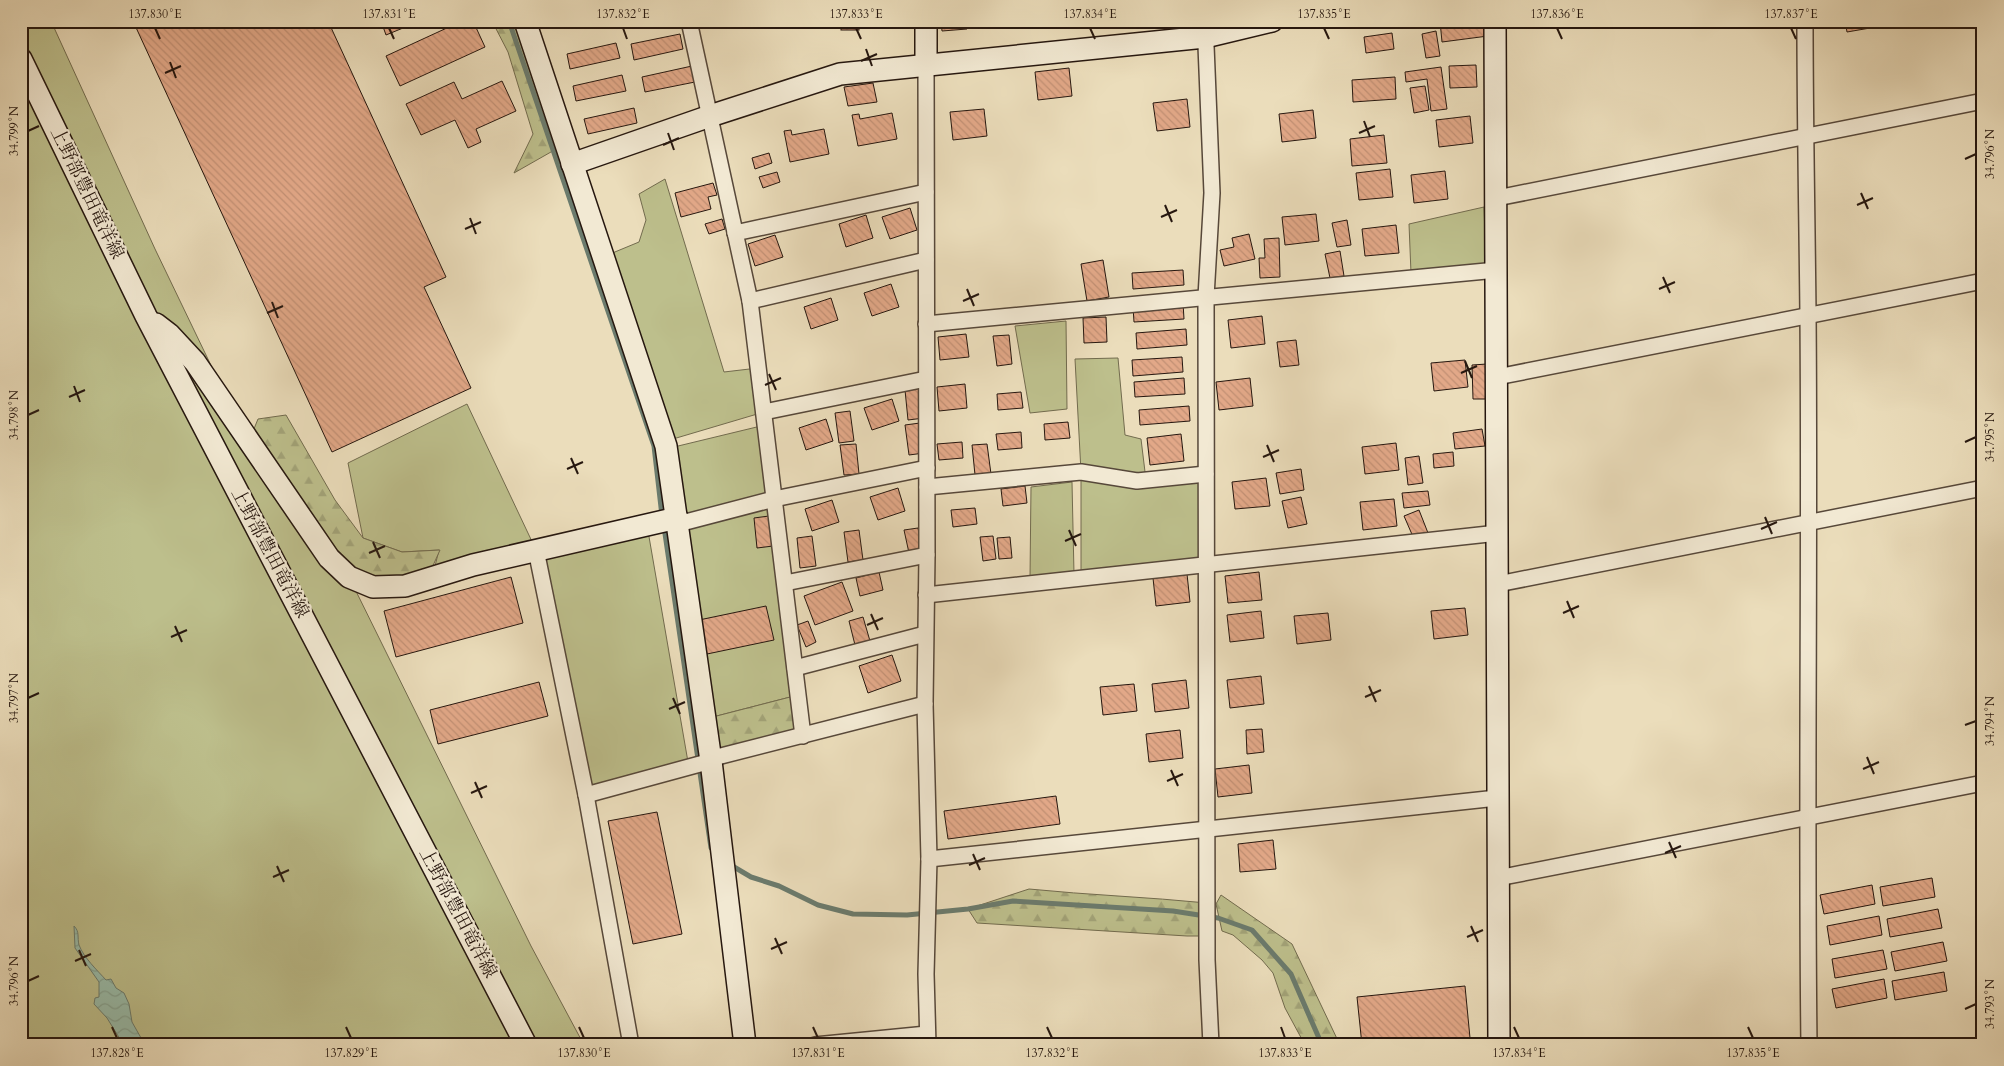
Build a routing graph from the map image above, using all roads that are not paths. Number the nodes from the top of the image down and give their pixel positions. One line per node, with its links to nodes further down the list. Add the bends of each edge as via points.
1 (525, 21): 13 (street)
2 (689, 21): 11 (street)
3 (926, 21): 9 (street)
4 (1272, 21): 7 (street)
5 (1495, 21): 15 (street)
6 (1806, 21): 12 (street)
7 (1205, 29): 9 (street); 20 (street, via 1212,193)
8 (21, 59): 23 (street, 上野部豊田竜洋線)
9 (926, 64): 11 (street, via 840,74); 14 (street)
10 (1983, 101): 12 (street)
11 (710, 116): 13 (street); 16 (street)
12 (1805, 135): 15 (street); 22 (street)
13 (572, 164): 33 (street, via 666,446)
14 (926, 192): 16 (street); 17 (street)
15 (1497, 198): 18 (street)
16 (735, 233): 21 (street)
17 (926, 260): 21 (street); 24 (street)
18 (1497, 270): 20 (street); 25 (street)
19 (1983, 281): 22 (street)
20 (1206, 297): 24 (street); 29 (street)
21 (750, 301): 27 (street)
22 (1808, 314): 25 (street); 34 (street)
23 (146, 316): 36 (street, via 169,334 195,362 330,558 349,577 374,587 405,586); 55 (street, 上野部豊田竜洋線)
24 (926, 324): 26 (street)
25 (1498, 377): 35 (street)
26 (926, 378): 27 (street); 28 (street)
27 (764, 412): 32 (street)
28 (927, 468): 30 (street); 32 (street)
29 (1206, 474): 30 (street, via 1137,481 1081,472); 38 (street)
30 (927, 487): 37 (street)
31 (1983, 488): 34 (street)
32 (774, 499): 33 (street); 39 (street)
33 (677, 521): 36 (street); 46 (street)
34 (1808, 523): 40 (street); 50 (street)
35 (1498, 533): 38 (street); 40 (street)
36 (536, 550): 48 (street)
37 (927, 555): 39 (street); 41 (street)
38 (1206, 566): 41 (street); 51 (street)
39 (785, 584): 43 (street)
40 (1498, 584): 49 (street)
41 (926, 595): 42 (street)
42 (925, 634): 43 (street); 44 (street)
43 (795, 668): 45 (street)
44 (925, 704): 45 (street); 52 (street)
45 (803, 736): 46 (street)
46 (711, 761): 48 (street); 57 (street)
47 (1983, 783): 50 (street)
48 (586, 795): 56 (street)
49 (1497, 798): 51 (street); 53 (street)
50 (1806, 818): 53 (street); 61 (street)
51 (1208, 830): 52 (street); 59 (street, via 1207,960)
52 (929, 858): 54 (street)
53 (1498, 878): 60 (street)
54 (928, 1039): 58 (street)
55 (526, 1045)
56 (631, 1045)
57 (745, 1045)
58 (815, 1045)
59 (1211, 1045)
60 (1499, 1045)
61 (1808, 1045)

